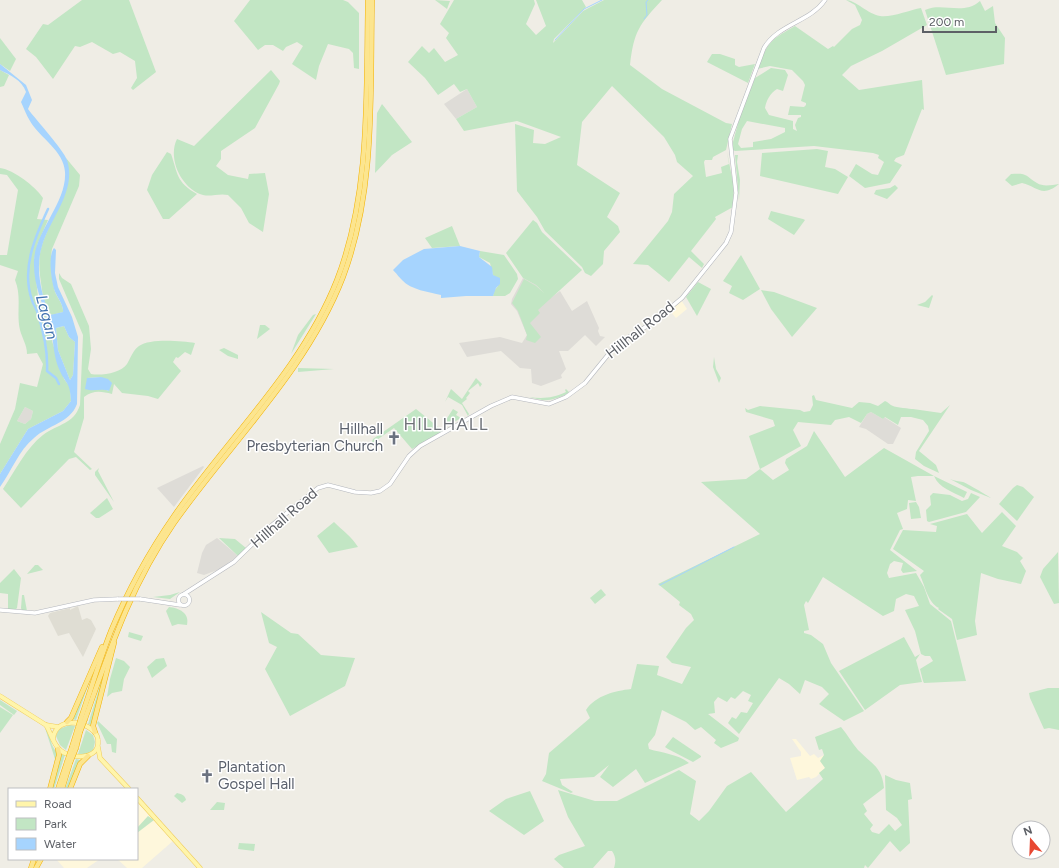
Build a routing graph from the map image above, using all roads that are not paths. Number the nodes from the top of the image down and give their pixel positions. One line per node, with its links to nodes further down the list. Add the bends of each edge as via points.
1 (368, 0): 11 (highway, via 362,173 353,227 336,281 319,318 300,349 162,534 132,586)
2 (372, 0): 11 (highway, via 369,135 365,185 353,245 337,292 292,368 162,541)
3 (825, 0): 4 (main road, Hillhall Road, via 812,13 774,36 764,48 730,139 736,193 731,232 726,243 682,298 652,323 616,345 585,383 566,397 549,404 512,397 491,406 420,446 409,456 390,484 380,491 355,492 328,485 318,488 272,525 234,562)
4 (192, 590): 5 (main road, Hillhall Road); 7 (main road)
5 (184, 594): 6 (main road); 7 (main road)
6 (179, 596): 8 (main road); 9 (main road)
7 (189, 599): 9 (main road, via 187,604)
8 (169, 602): 9 (main road); 10 (main road, bridge, via 140,599 94,600 35,613)
9 (180, 604)
10 (0, 610)
11 (114, 631): 13 (highway); 16 (highway, via 93,726); 22 (highway, bridge)
12 (0, 696): 14 (main road)
13 (67, 722): 15 (main road); 16 (main road)
14 (46, 726): 15 (main road); 17 (main road)
15 (58, 727): 17 (main road)
16 (95, 732): 18 (main road)
17 (53, 739): 19 (main road)
18 (98, 746): 20 (main road); 21 (main road)
19 (58, 749): 20 (main road, via 77,756); 23 (highway, via 59,755)
20 (90, 755): 21 (main road); 26 (highway, via 80,764)
21 (100, 758): 27 (main road)
22 (68, 763): 24 (highway); 25 (highway)
23 (50, 788)
24 (58, 788)
25 (62, 788)
26 (70, 788)
27 (128, 788)
28 (138, 799): 29 (main road)
29 (200, 868)

